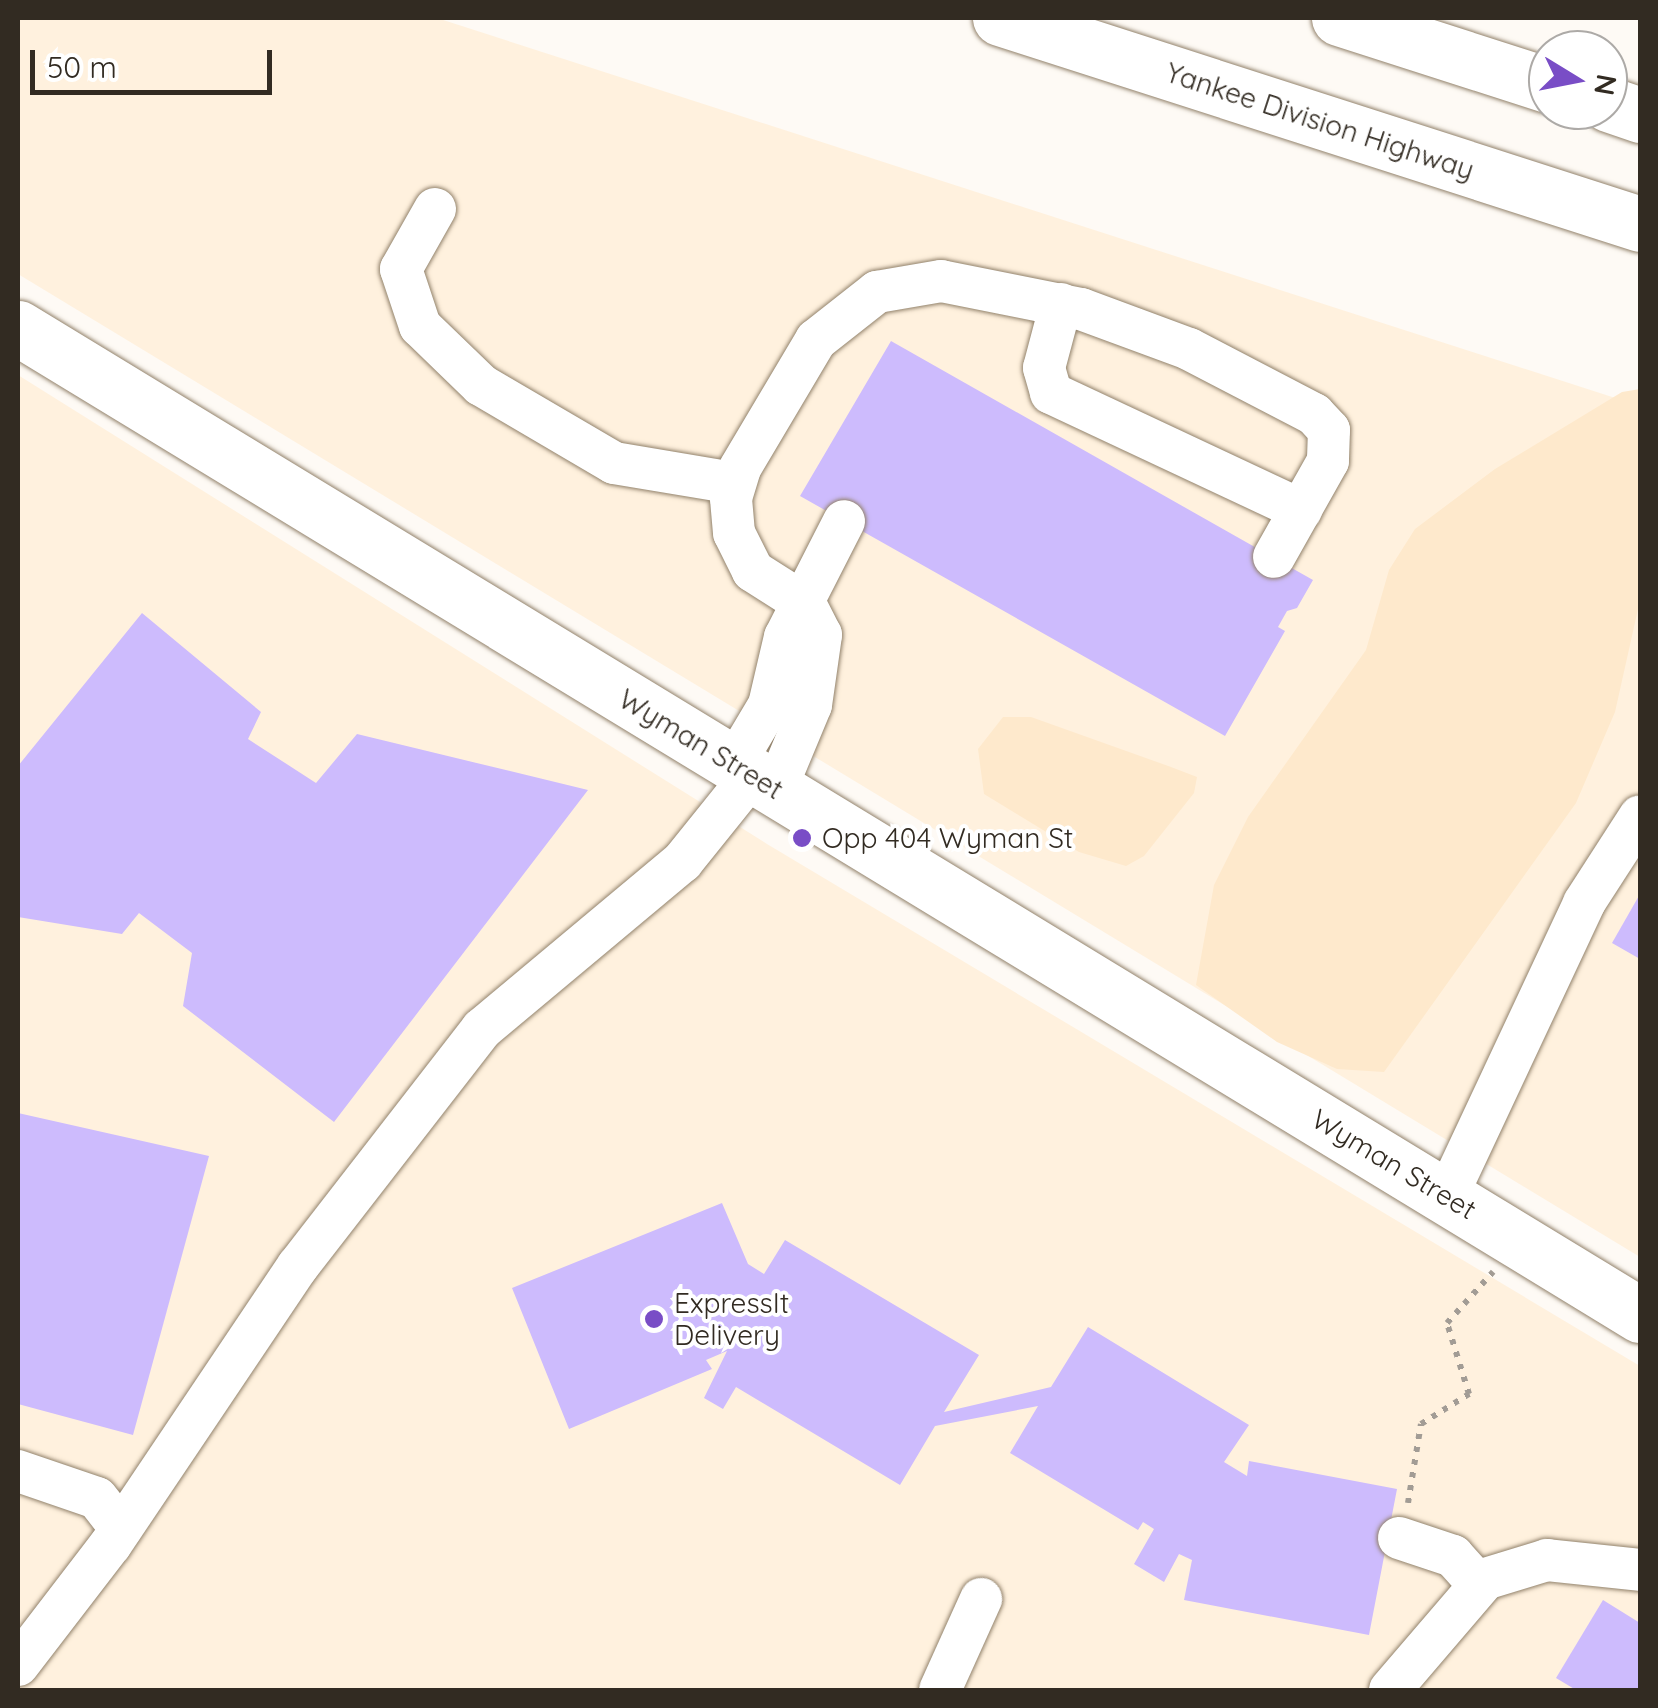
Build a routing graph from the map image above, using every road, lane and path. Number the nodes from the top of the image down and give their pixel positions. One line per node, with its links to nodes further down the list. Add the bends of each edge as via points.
1 (1000, 18): 5 (main road, Yankee Division Highway)
2 (1339, 18): 3 (main road)
3 (1528, 79)
4 (435, 209): 8 (lane, via 402,268 420,326 480,385 614,463)
5 (1640, 224)
6 (1062, 304): 8 (lane, via 940,281 877,292 816,340); 9 (lane, via 1044,368 1051,393); 9 (lane, via 1189,349 1326,424 1328,461)
7 (18, 328): 13 (main road, Wyman Street)
8 (734, 483): 12 (lane, via 730,513 743,554 763,580)
9 (1301, 510): 11 (lane)
10 (844, 521): 12 (lane)
11 (1274, 557)
12 (805, 604): 13 (lane, via 784,638)
13 (754, 776): 15 (main road, Wyman Street); 19 (lane, via 682,862 482,1029 298,1266)
14 (1640, 816): 15 (lane, via 1584,903)
15 (1447, 1196): 16 (main road, Wyman Street)
16 (1514, 1238): 17 (main road, Wyman Street); 20 (path, via 1502,1263 1447,1323 1469,1394 1421,1424 1410,1452)
17 (1640, 1315)
18 (18, 1470): 19 (lane, via 97,1498)
19 (121, 1529): 24 (lane)
20 (1402, 1539): 22 (lane, via 1453,1556)
21 (1640, 1570): 22 (lane, via 1547,1560)
22 (1478, 1584): 26 (lane)
23 (981, 1599): 25 (lane)
24 (18, 1665)
25 (940, 1690)
26 (1390, 1690)

